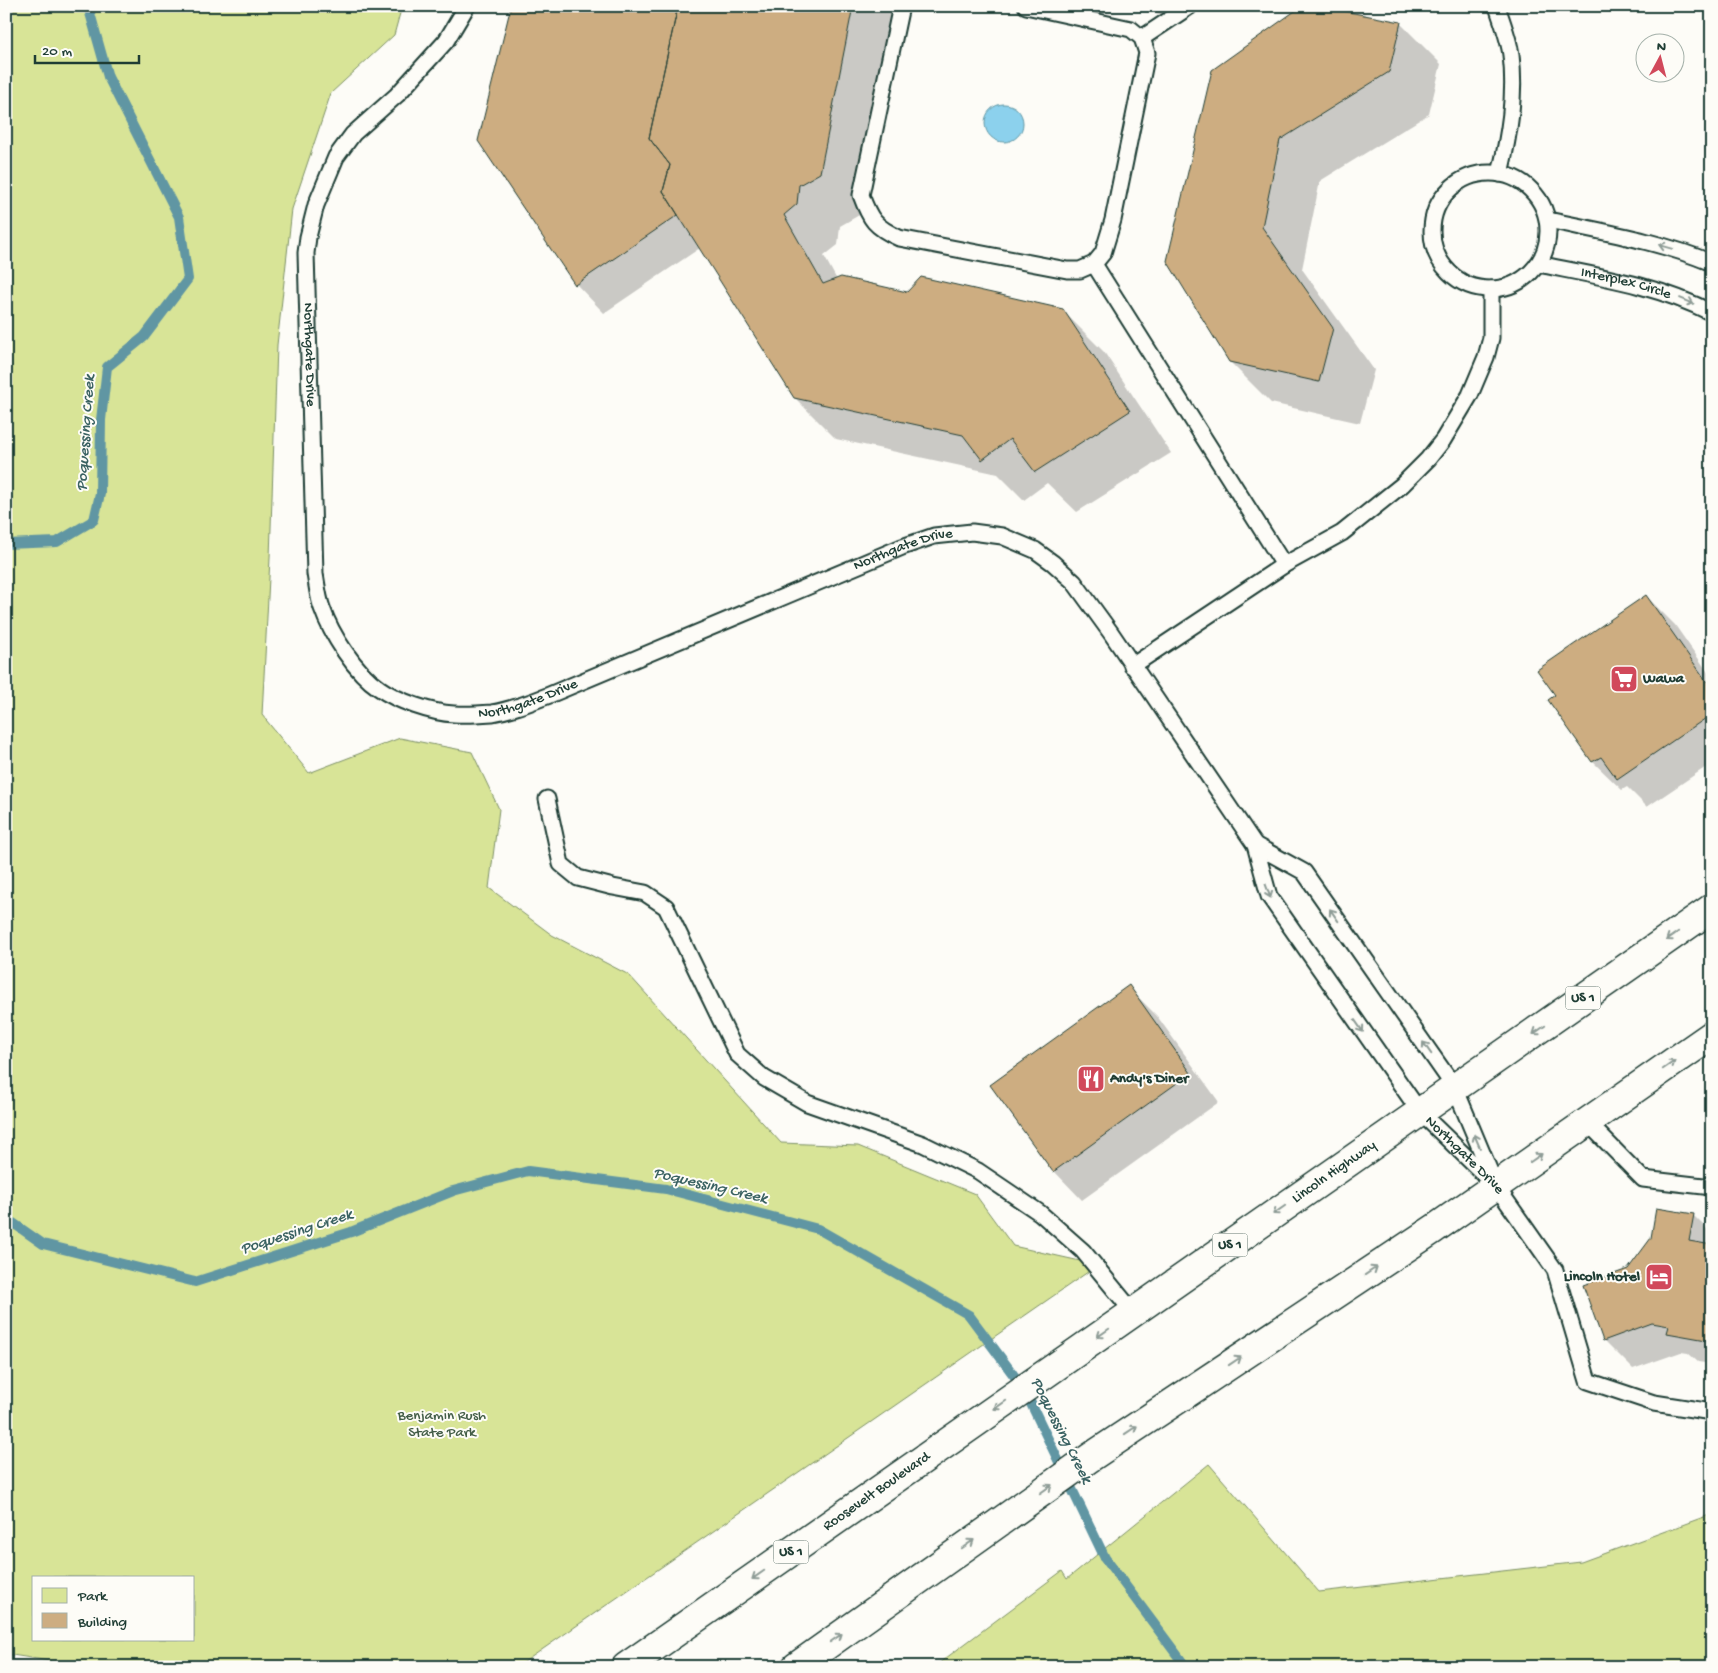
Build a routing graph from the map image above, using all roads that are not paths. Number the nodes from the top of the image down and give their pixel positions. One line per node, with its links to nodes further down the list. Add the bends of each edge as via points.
1 (467, 6): 15 (lane, Northgate Drive, via 446,41 397,95 353,134 336,157 316,205 308,236 315,574 322,607 337,642 367,678 394,697 430,709 454,714 510,709 902,547 934,536 972,532 1002,536 1035,550 1053,563 1074,582)
2 (902, 6): 9 (lane, via 861,195 868,215 883,230 899,238 1067,270 1080,270)
3 (1026, 6): 6 (lane, via 1132,29)
4 (1190, 6): 6 (lane)
5 (1497, 6): 7 (lane, via 1511,54 1513,99)
6 (1142, 38): 9 (lane, via 1147,53 1113,220 1103,253)
7 (1500, 174): 8 (lane, via 1527,186 1540,201); 12 (lane, via 1470,176 1452,187 1439,202 1432,221 1433,242 1440,260 1453,276 1471,286)
8 (1548, 220): 10 (lane, via 1547,244); 11 (lane, one-way to 8, via 1656,244)
9 (1094, 264): 14 (lane)
10 (1538, 264): 12 (lane, via 1511,286); 13 (lane, Interplex Circle, one-way to 13, via 1645,287)
11 (1712, 264)
12 (1491, 289): 14 (lane, via 1491,338 1486,357 1470,395 1443,440 1402,485 1342,533)
13 (1712, 313)
14 (1284, 565): 15 (lane)
15 (1132, 666): 17 (lane, Northgate Drive)
16 (547, 799): 25 (lane, via 561,864 578,878 645,893 666,907 737,1054 764,1078 807,1103 923,1144 978,1172 1040,1213 1083,1250)
17 (1255, 845): 20 (lane, Northgate Drive, one-way to 17, via 1304,872); 21 (lane, Northgate Drive, one-way to 21, via 1269,896)
18 (1712, 908): 20 (highway, Lincoln Highway / US 1, one-way to 20)
19 (1712, 1035): 22 (highway, one-way to 19)
20 (1455, 1088): 21 (highway, Lincoln Highway / US 1); 23 (lane, Northgate Drive, one-way to 20)
21 (1420, 1112): 23 (lane, Northgate Drive); 25 (highway, Lincoln Highway / US 1, one-way to 25)
22 (1587, 1122): 23 (highway, one-way to 22); 24 (lane, via 1642,1179)
23 (1496, 1186): 26 (lane, via 1555,1270 1588,1380 1654,1403); 29 (highway, one-way to 23, via 1091,1457)
24 (1712, 1187)
25 (1133, 1312): 27 (highway, Lincoln Highway / US 1, one-way to 27)
26 (1712, 1412)
27 (956, 1436): 28 (highway, Roosevelt Boulevard / US 1, one-way to 28)
28 (626, 1667)
29 (796, 1667)

